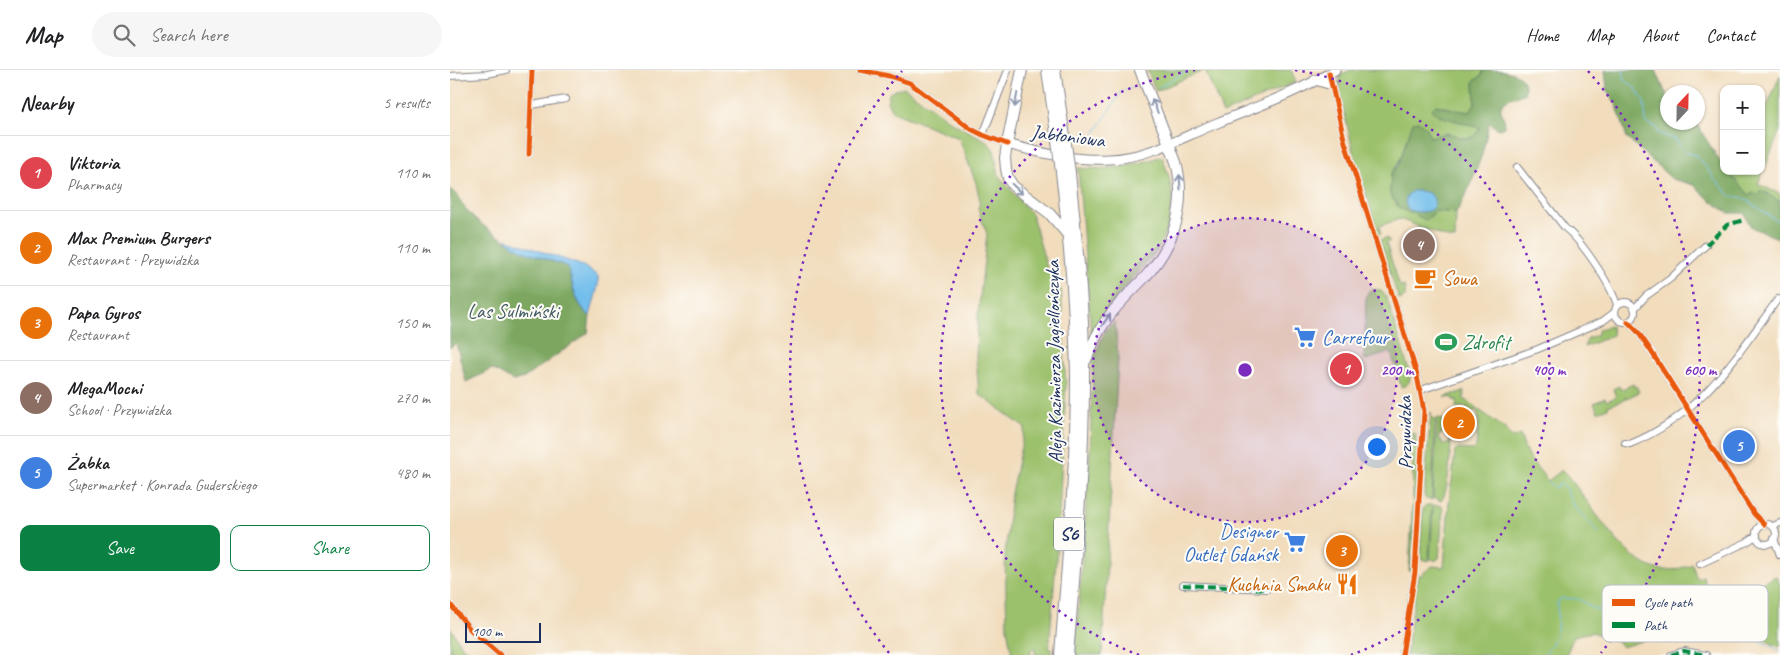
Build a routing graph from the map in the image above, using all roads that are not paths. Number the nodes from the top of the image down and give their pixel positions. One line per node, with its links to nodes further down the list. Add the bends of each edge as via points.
1 (506, 70): 10 (street)
2 (532, 70): 14 (street)
3 (860, 70): 15 (street, Jabłoniowa, via 910,83)
4 (1008, 70): 15 (street)
5 (1022, 70): 18 (highway, one-way to 18)
6 (1047, 70): 16 (highway, Aleja Kazimierza Jagiellończyka / S6)
7 (1055, 70): 16 (highway, Aleja Kazimierza Jagiellończyka / S6)
8 (1140, 70): 17 (highway, one-way to 8)
9 (1332, 72): 11 (main road, Jabłoniowa); 12 (street, Przywidzka)
10 (450, 76)
11 (1315, 80): 12 (main road); 17 (main road, Jabłoniowa)
12 (1332, 85): 32 (street, Przywidzka, via 1344,139)
13 (566, 99): 14 (street)
14 (532, 105): 19 (street)
15 (983, 136): 18 (street, Jabłoniowa)
16 (1062, 142): 21 (highway, Aleja Kazimierza Jagiellończyka / S6, bridge)
17 (1169, 143): 18 (main road, Jabłoniowa, via 1126,158 1102,159 1038,152); 31 (highway, one-way to 17, via 1105,322 1159,259 1172,237 1180,195 1179,175)
18 (1008, 144): 22 (highway, one-way to 22, via 1006,169 1013,186 1049,213)
19 (529, 154)
20 (1517, 167): 24 (street, via 1572,233)
21 (1065, 173): 22 (highway, Aleja Kazimierza Jagiellończyka / S6); 31 (highway, Aleja Kazimierza Jagiellończyka / S6, via 1079,262)
22 (1068, 235): 44 (highway, Aleja Kazimierza Jagiellończyka / S6, via 1075,401)
23 (1706, 245): 26 (street, via 1670,279)
24 (1611, 289): 26 (street); 27 (street)
25 (1778, 299): 33 (street, via 1713,386)
26 (1630, 304): 27 (street); 29 (street)
27 (1616, 309): 28 (street); 30 (street)
28 (1618, 319): 29 (street); 30 (street)
29 (1631, 319): 33 (street)
30 (1603, 321): 32 (street, via 1514,358)
31 (1084, 363): 45 (highway, Aleja Kazimierza Jagiellończyka / S6, via 1080,494)
32 (1421, 390): 46 (street, Przywidzka, via 1424,416 1416,562)
33 (1688, 410): 34 (street, via 1662,428); 36 (street, via 1754,514)
34 (1625, 444)
35 (1780, 523): 37 (street)
36 (1760, 532): 37 (street); 37 (street); 39 (street, via 1747,542)
37 (1774, 534): 38 (street)
38 (1780, 554)
39 (1700, 564)
40 (1183, 585): 41 (street)
41 (1267, 589)
42 (450, 604): 43 (street, via 470,629)
43 (500, 655)
44 (1060, 655)
45 (1068, 655)
46 (1402, 655)
47 (1671, 655): 48 (street, via 1684,651)
48 (1706, 655)

